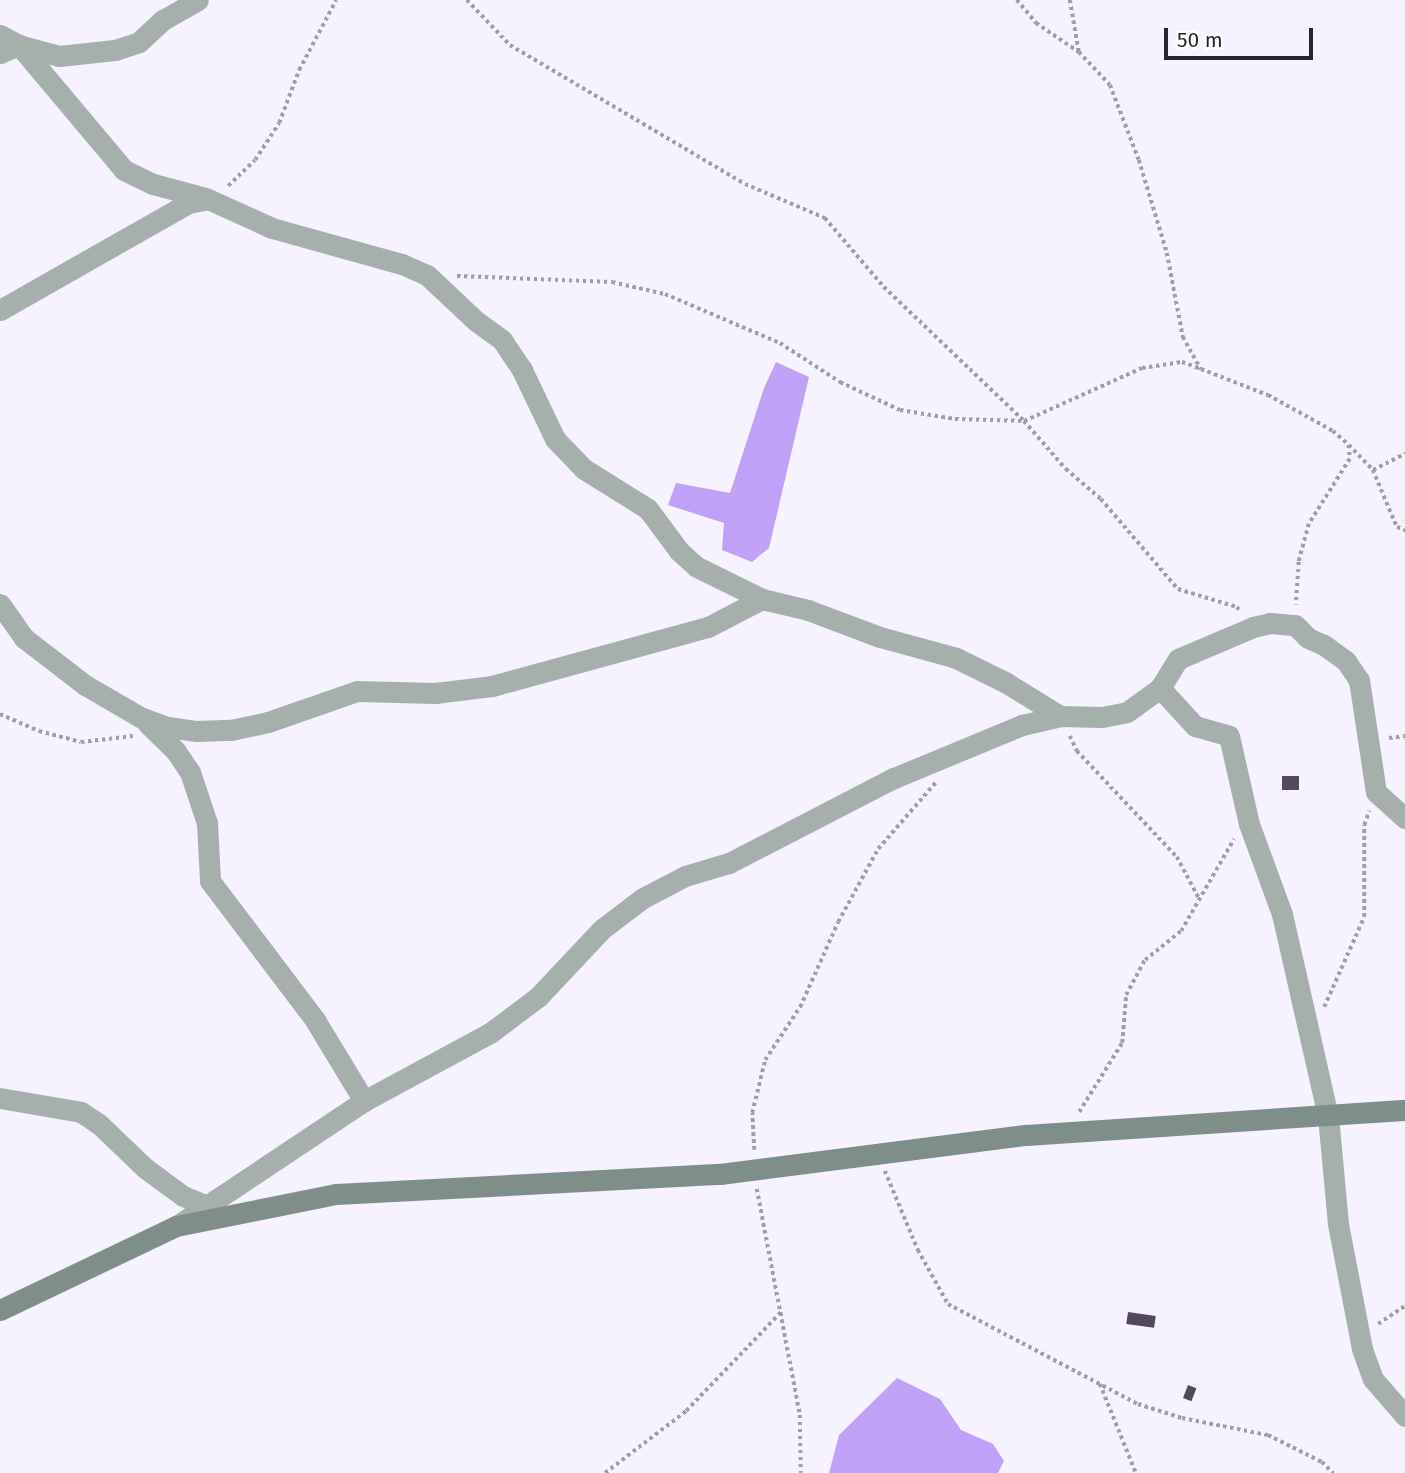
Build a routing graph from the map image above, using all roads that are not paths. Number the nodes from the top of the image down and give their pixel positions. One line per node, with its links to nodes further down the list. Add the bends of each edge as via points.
1 (198, 0): 3 (street, via 163,20 139,42 115,50 59,56)
2 (0, 35): 3 (street)
3 (10, 49): 4 (street, via 124,170 153,184)
4 (208, 199): 5 (street, via 165,215); 6 (street, via 272,228 427,275 502,340 555,439 584,469 648,509 697,567)
5 (0, 310)
6 (762, 599): 9 (street, via 956,658); 10 (street, via 708,627 492,686 435,693 357,691 231,730 197,732)
7 (0, 604): 10 (street, via 24,638 86,685)
8 (1160, 688): 9 (street, via 1126,712 1102,717); 11 (street, via 1178,659 1253,627 1295,625 1346,661 1359,680 1376,792); 15 (street, via 1195,726 1229,736 1247,814 1282,914)
9 (1060, 716): 13 (street, via 1022,725 894,778 729,863 685,876 643,898 602,929 538,997 490,1034)
10 (141, 717): 13 (street, via 190,772 207,822 210,881 315,1020)
11 (1405, 818)
12 (0, 1098): 16 (street, via 81,1112 145,1168)
13 (364, 1101): 16 (street)
14 (1405, 1110): 15 (street)
15 (1328, 1116): 17 (street, via 1067,1132 755,1171 336,1194); 20 (street, via 1338,1224 1365,1360 1373,1379)
16 (207, 1207): 17 (street); 18 (street)
17 (242, 1212): 18 (street)
18 (176, 1226): 19 (street)
19 (0, 1310)
20 (1405, 1416)

